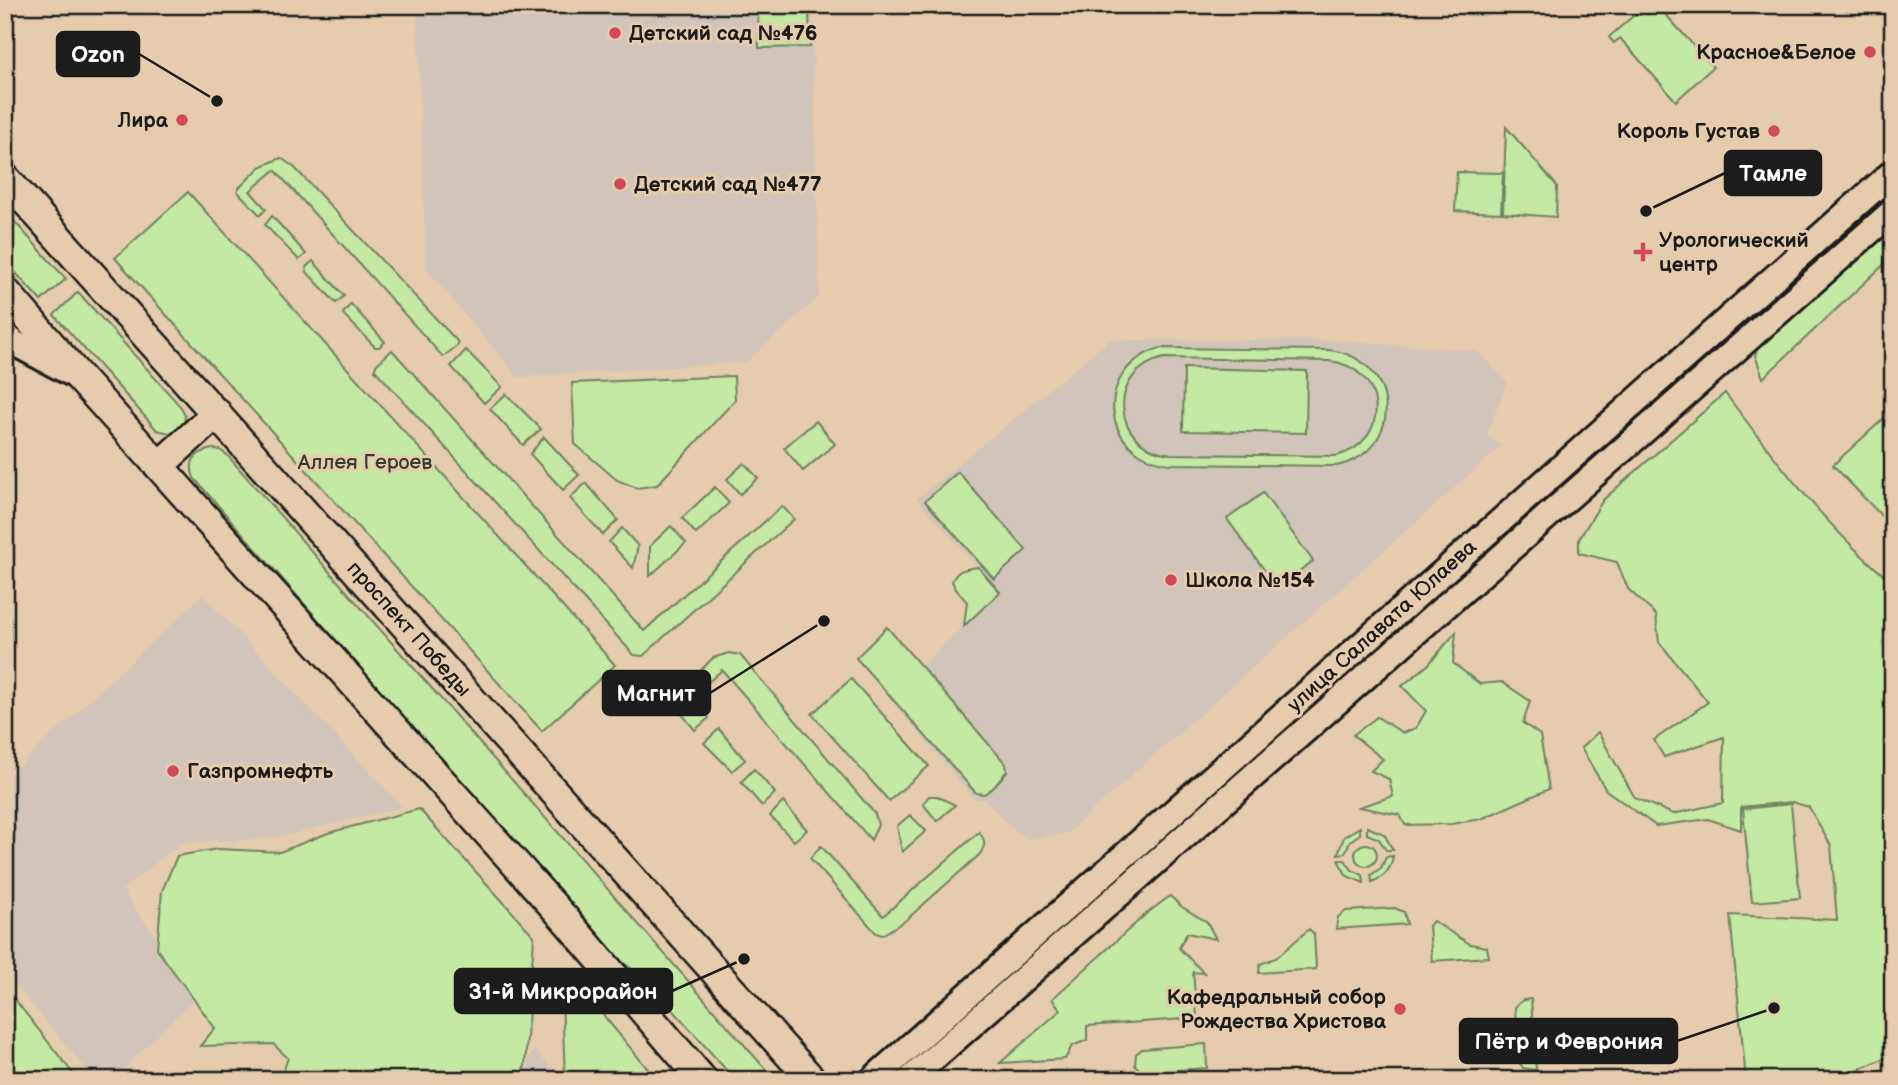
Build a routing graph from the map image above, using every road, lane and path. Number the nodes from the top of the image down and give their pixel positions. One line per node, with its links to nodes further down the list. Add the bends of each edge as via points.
1 (1893, 173): 11 (main road, улица Салавата Юлаева)
2 (5, 178): 7 (main road, проспект Победы)
3 (1893, 211): 12 (main road, улица Салавата Юлаева)
4 (5, 291): 6 (main road)
5 (5, 335): 6 (main road)
6 (79, 377): 8 (main road)
7 (217, 413): 8 (main road); 10 (main road, проспект Победы)
8 (160, 465): 9 (main road)
9 (704, 1080)
10 (812, 1080)
11 (872, 1080)
12 (909, 1080)

